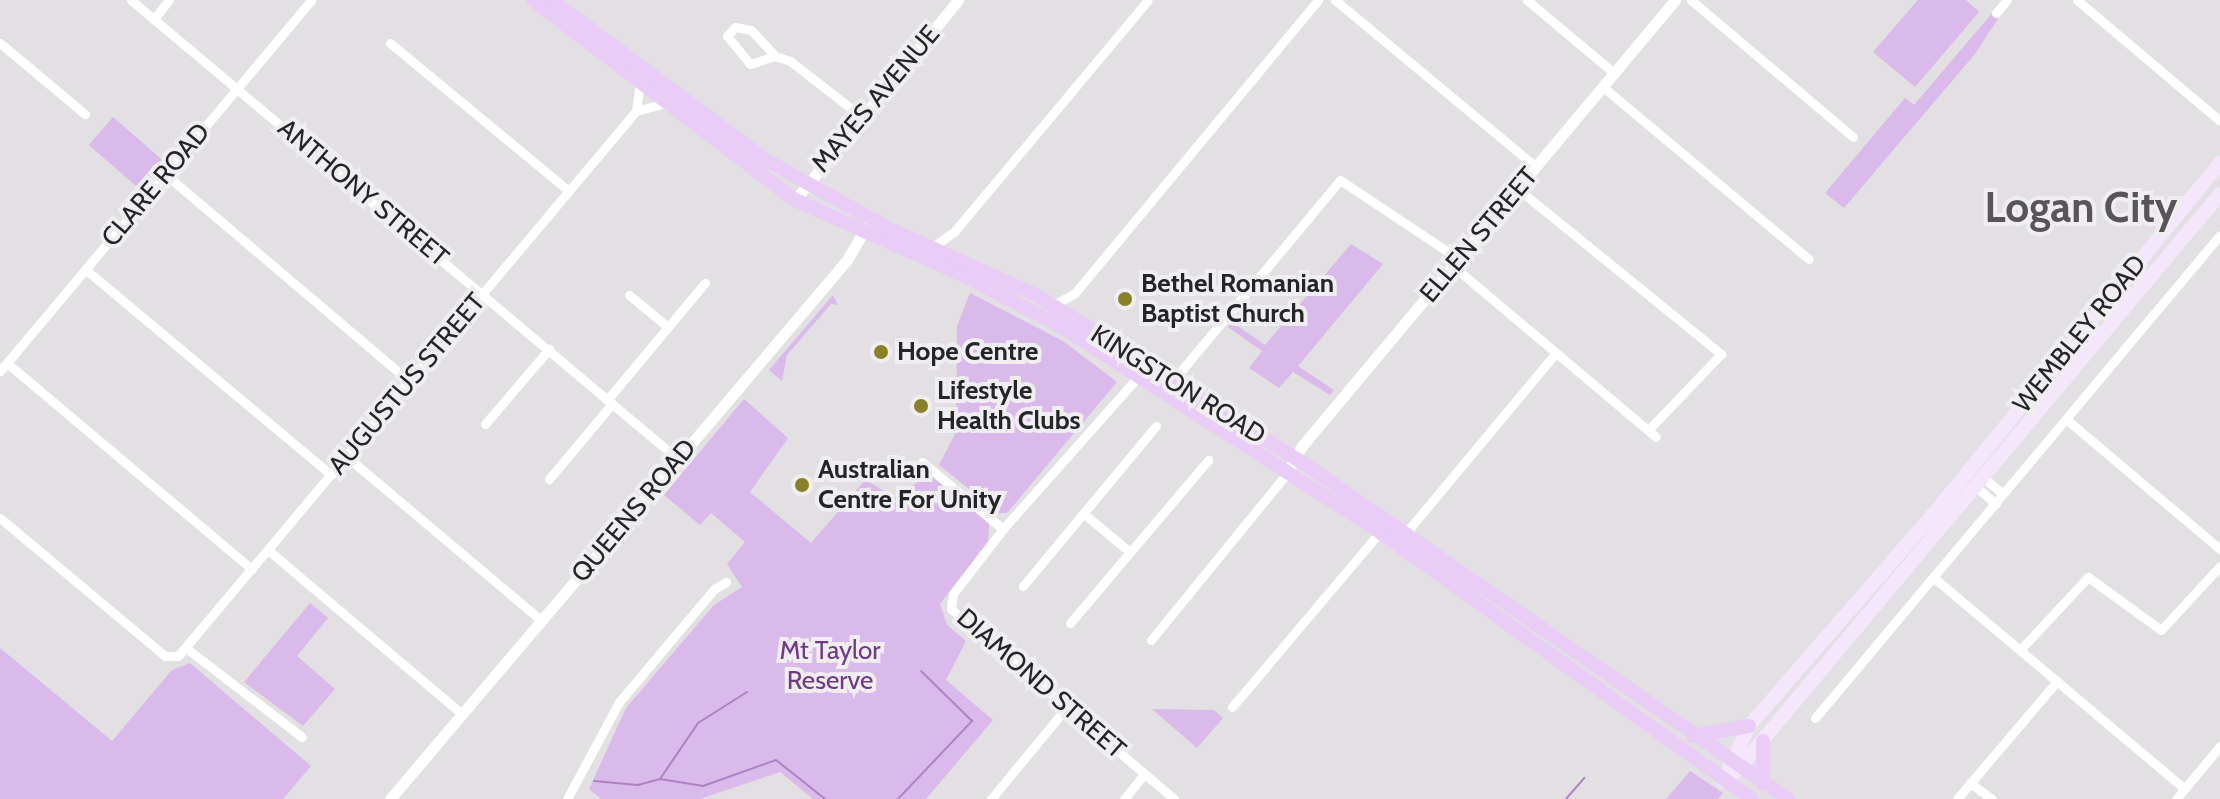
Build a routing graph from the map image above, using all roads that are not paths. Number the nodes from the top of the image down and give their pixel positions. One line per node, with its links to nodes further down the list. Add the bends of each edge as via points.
1 (131, 0): 16 (street, ANTHONY STREET)
2 (169, 0): 16 (street)
3 (311, 0): 23 (street, CLARE ROAD)
4 (533, 0): 21 (main road, KINGSTON ROAD)
5 (552, 0): 33 (main road, KINGSTON ROAD, via 741,144)
6 (958, 0): 27 (street, MAYES AVENUE)
7 (1148, 0): 39 (street)
8 (1318, 0): 49 (street)
9 (1335, 0): 31 (street)
10 (1527, 0): 20 (street)
11 (1675, 0): 20 (street, ELLEN STREET)
12 (1691, 0): 29 (street)
13 (2007, 0): 15 (street)
14 (2077, 0): 28 (street)
15 (1996, 13)
16 (154, 19): 23 (street, ANTHONY STREET)
17 (390, 43): 35 (street)
18 (1, 47): 26 (street)
19 (775, 56): 19 (street, via 750,64 727,36 735,27 746,27); 27 (street, via 790,61)
20 (1614, 73): 22 (street, ELLEN STREET)
21 (640, 82): 24 (main road, KINGSTON ROAD); 25 (street)
22 (1603, 87): 31 (street, ELLEN STREET); 44 (street)
23 (237, 89): 32 (street, CLARE ROAD); 48 (street, ANTHONY STREET)
24 (665, 103): 25 (street); 37 (main road, KINGSTON ROAD)
25 (636, 111): 35 (street, AUGUSTUS STREET)
26 (85, 114)
27 (861, 116): 33 (street, MAYES AVENUE)
28 (2220, 121)
29 (1853, 137)
30 (2220, 163): 69 (main road, WEMBLEY ROAD)
31 (1536, 167): 34 (street, ELLEN STREET)
32 (165, 174): 46 (street, CLARE ROAD); 58 (street)
33 (806, 183): 37 (street, MAYES AVENUE); 38 (main road, KINGSTON ROAD)
34 (1518, 189): 45 (street, ELLEN STREET); 55 (street, via 1721,354 1652,433)
35 (569, 191): 48 (street, AUGUSTUS STREET)
36 (2220, 194): 73 (main road, WEMBLEY ROAD)
37 (795, 200): 40 (main road, KINGSTON ROAD)
38 (870, 218): 40 (street, QUEENS ROAD); 42 (main road, KINGSTON ROAD)
39 (954, 232): 42 (street); 43 (street)
40 (863, 235): 57 (main road, KINGSTON ROAD, via 1001,293); 89 (street, QUEENS ROAD)
41 (2220, 235): 61 (street, WEMBLEY ROAD)
42 (933, 247): 43 (main road, KINGSTON ROAD)
43 (953, 256): 51 (main road, KINGSTON ROAD)
44 (1809, 259)
45 (1456, 262): 55 (street); 59 (street, via 1340,180); 66 (street, ELLEN STREET)
46 (85, 269): 56 (street, CLARE ROAD); 71 (street)
47 (705, 283): 53 (street)
48 (483, 293): 54 (street, ANTHONY STREET); 58 (street, AUGUSTUS STREET)
49 (1074, 294): 51 (street); 52 (street)
50 (629, 295): 53 (street)
51 (1053, 305): 52 (main road, KINGSTON ROAD)
52 (1072, 318): 59 (main road, KINGSTON ROAD)
53 (668, 327): 60 (street)
54 (549, 349): 60 (street, ANTHONY STREET); 62 (street)
55 (1556, 353): 80 (street)
56 (3, 367): 85 (street)
57 (1137, 378): 70 (main road, KINGSTON ROAD); 78 (street, DIAMOND STREET)
58 (409, 381): 65 (street, AUGUSTUS STREET)
59 (1171, 383): 66 (main road, KINGSTON ROAD)
60 (610, 402): 64 (street, ANTHONY STREET); 72 (street)
61 (2066, 419): 74 (street, WEMBLEY ROAD); 81 (street)
62 (485, 424)
63 (1156, 426): 76 (street)
64 (666, 449)
65 (346, 456): 71 (street, AUGUSTUS STREET); 89 (street)
66 (1294, 459): 70 (street, ELLEN STREET); 80 (main road, KINGSTON ROAD)
67 (1208, 460): 83 (street)
68 (922, 462): 78 (street)
69 (1967, 471): 73 (street); 99 (main road, WEMBLEY ROAD)
70 (1287, 473): 79 (main road, KINGSTON ROAD); 91 (street)
71 (331, 475): 82 (street, AUGUSTUS STREET)
72 (549, 479)
73 (1980, 482): 74 (street); 75 (street); 102 (main road, WEMBLEY ROAD)
74 (2003, 494): 75 (street, WEMBLEY ROAD)
75 (1996, 504): 86 (street, WEMBLEY ROAD)
76 (1083, 513): 83 (street); 88 (street)
77 (0, 518): 92 (street, AUGUSTUS STREET, via 165,656 178,656)
78 (1003, 529): 96 (street, DIAMOND STREET, via 953,594 951,609)
79 (1380, 532): 95 (street); 106 (main road, KINGSTON ROAD)
80 (1405, 534): 100 (main road, KINGSTON ROAD)
81 (2220, 549)
82 (268, 550): 85 (street, AUGUSTUS STREET); 97 (street)
83 (1130, 552): 90 (street)
84 (2220, 566): 93 (street, via 2161,630 2088,577)
85 (252, 569): 92 (street, AUGUSTUS STREET)
86 (1933, 577): 93 (street); 98 (street, WEMBLEY ROAD)
87 (726, 582): 111 (street, via 714,589 619,702)
88 (1023, 586)
89 (541, 620): 97 (street, QUEENS ROAD)
90 (1070, 623)
91 (1151, 640)
92 (186, 648): 101 (street)
93 (2020, 650): 94 (street)
94 (2057, 681): 107 (street); 109 (street)
95 (1232, 707)
96 (1066, 708): 105 (street, DIAMOND STREET); 112 (street)
97 (462, 714): 110 (street, QUEENS ROAD)
98 (1815, 718)
99 (1749, 726): 100 (main road); 104 (main road, WEMBLEY ROAD)
100 (1693, 736): 104 (main road, KINGSTON ROAD)
101 (302, 737)
102 (1763, 741): 104 (main road, WEMBLEY ROAD); 108 (main road)
103 (2220, 746): 109 (street)
104 (1734, 766): 106 (main road, WEMBLEY ROAD); 108 (main road, KINGSTON ROAD)
105 (1144, 774): 113 (street); 114 (street, DIAMOND STREET)
106 (1725, 782): 115 (main road, KINGSTON ROAD)
107 (1970, 783): 117 (street); 118 (street)
108 (1763, 784): 116 (main road, KINGSTON ROAD)
109 (2184, 788): 119 (street)
110 (390, 799)
111 (567, 799)
112 (991, 799)
113 (1124, 799)
114 (1174, 799)
115 (1752, 799)
116 (1788, 799)
117 (1957, 799)
118 (1992, 799)
119 (2176, 799)

